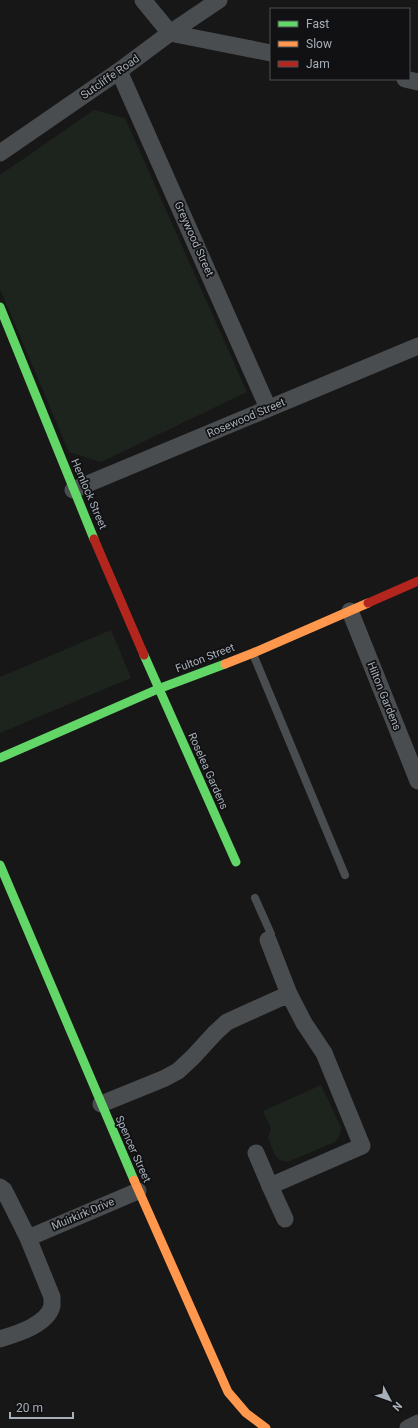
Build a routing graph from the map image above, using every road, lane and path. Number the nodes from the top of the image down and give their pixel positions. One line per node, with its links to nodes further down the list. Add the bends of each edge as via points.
1 (143, 0): 3 (street)
2 (219, 0): 3 (street, Sutcliffe Road)
3 (170, 33): 4 (street); 5 (street, Sutcliffe Road)
4 (270, 53)
5 (119, 71): 6 (street, Sutcliffe Road); 9 (street, Greywood Street)
6 (0, 153)
7 (0, 308): 10 (street, Hemlock Street)
8 (418, 346): 9 (street, Rosewood Street)
9 (268, 408): 10 (street, Rosewood Street)
10 (73, 490): 14 (street, Hemlock Street)
11 (418, 581): 12 (street, Fulton Street)
12 (350, 611): 13 (street, Fulton Street); 16 (street, Hilton Gardens)
13 (253, 653): 14 (street, Fulton Street); 19 (lane)
14 (158, 689): 15 (street, Fulton Street); 17 (street, Roselea Gardens)
15 (0, 758)
16 (418, 781)
17 (236, 862)
18 (0, 868): 23 (street, Spencer Street)
19 (345, 875)
20 (256, 898): 21 (lane, via 271,934)
21 (268, 940): 22 (street)
22 (289, 994): 23 (street, via 227,1022 178,1071); 25 (street, via 324,1053 362,1146)
23 (101, 1104): 27 (street, Spencer Street)
24 (256, 1153): 25 (street)
25 (270, 1186): 28 (street)
26 (0, 1187): 29 (street, via 4,1190)
27 (138, 1191): 29 (street, Muirkirk Drive); 32 (street, Spencer Street, via 228,1392 246,1413)
28 (284, 1219)
29 (28, 1238): 30 (street, via 52,1297 52,1307 46,1318 36,1325)
30 (0, 1339)
31 (418, 1423): 33 (street)
32 (266, 1428)
33 (408, 1428)

